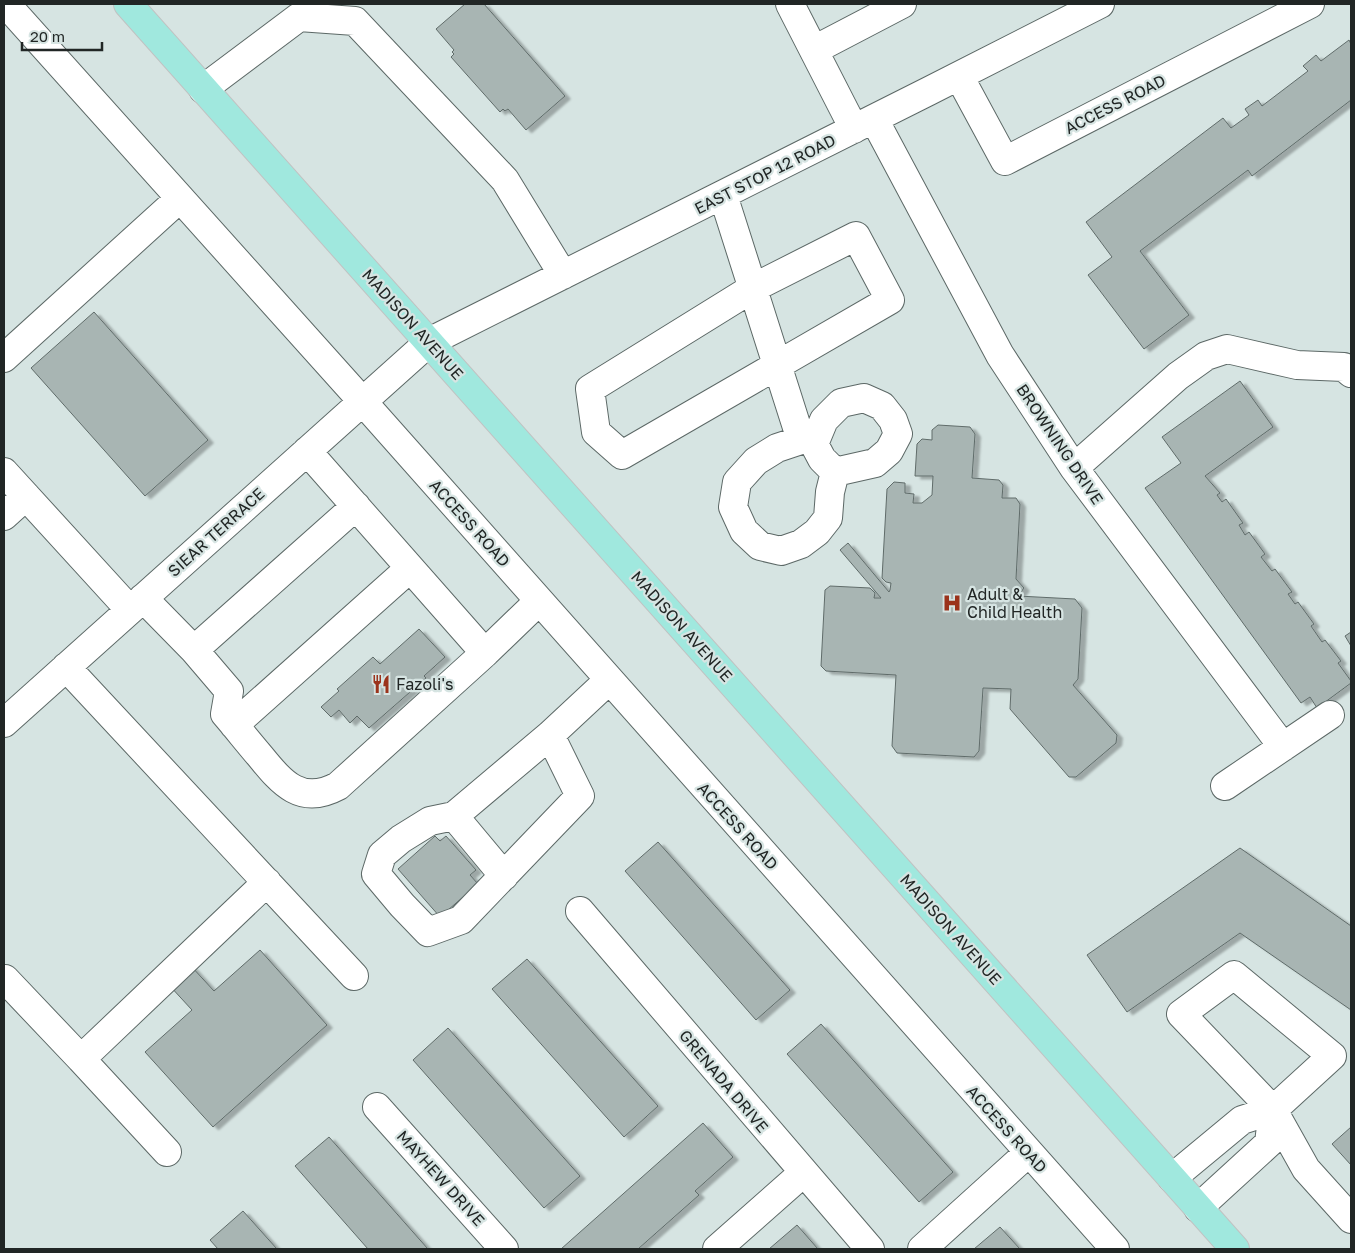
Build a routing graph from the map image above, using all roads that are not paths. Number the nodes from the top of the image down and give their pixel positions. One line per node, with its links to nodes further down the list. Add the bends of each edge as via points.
1 (6, 4): 12 (street, ACCESS ROAD)
2 (128, 4): 9 (main road, MADISON AVENUE)
3 (790, 4): 7 (street, BROWNING DRIVE)
4 (1100, 4): 8 (street, EAST STOP 12 ROAD)
5 (1310, 4): 8 (street, ACCESS ROAD, via 1005,161)
6 (886, 8): 7 (street)
7 (814, 50): 10 (street, BROWNING DRIVE)
8 (959, 76): 10 (street, EAST STOP 12 ROAD)
9 (203, 89): 13 (street, via 300,17 355,21 505,180); 15 (main road, MADISON AVENUE)
10 (864, 124): 11 (street, EAST STOP 12 ROAD); 22 (street, BROWNING DRIVE, via 1000,355)
11 (723, 195): 13 (street, EAST STOP 12 ROAD); 14 (street)
12 (179, 199): 16 (street); 19 (street, ACCESS ROAD)
13 (563, 275): 15 (street, EAST STOP 12 ROAD)
14 (753, 288): 17 (street); 17 (street, via 856,236 890,300); 17 (street, via 590,389 596,432 622,455)
15 (429, 342): 19 (street, SIEAR TERRACE); 53 (main road, MADISON AVENUE)
16 (4, 358)
17 (778, 366): 20 (street)
18 (1351, 373): 22 (street, via 1344,367 1297,365 1227,349 1206,356 1178,376)
19 (363, 402): 21 (street, SIEAR TERRACE); 29 (street, ACCESS ROAD)
20 (808, 442): 24 (street); 24 (street, via 841,403 864,398 882,406 893,420 898,434 889,451 876,463); 24 (street, via 777,448 756,460 737,482 734,507 744,531 760,546 781,551 801,544 828,518)
21 (307, 451): 26 (street); 30 (street, SIEAR TERRACE)
22 (1074, 468): 39 (street, BROWNING DRIVE)
23 (4, 472): 25 (street)
24 (835, 472)
25 (26, 496): 27 (street); 30 (street)
26 (356, 506): 28 (street); 31 (street)
27 (4, 516)
28 (410, 568): 32 (street); 37 (street)
29 (539, 601): 32 (street); 34 (street, ACCESS ROAD)
30 (136, 604): 31 (street); 33 (street, SIEAR TERRACE)
31 (194, 650): 37 (street, via 229,691 225,714)
32 (485, 653): 37 (street, via 338,786 327,792 314,794 287,786)
33 (66, 667): 36 (street, SIEAR TERRACE); 43 (street)
34 (609, 680): 38 (street); 51 (street, ACCESS ROAD)
35 (1330, 715): 39 (street)
36 (4, 723)
37 (234, 725)
38 (550, 735): 41 (street); 42 (street, via 580,796)
39 (1283, 747): 40 (street)
40 (1225, 786)
41 (454, 816): 42 (street); 42 (street, via 430,821 401,839 382,855 376,874 428,932 461,920)
42 (504, 876)
43 (267, 882): 45 (street); 47 (street)
44 (580, 911): 52 (street, GRENADA DRIVE)
45 (354, 976)
46 (5, 979): 47 (street)
47 (81, 1059): 50 (street)
48 (377, 1107): 56 (street, MAYHEW DRIVE)
49 (1273, 1110): 49 (street, via 1181,1014 1234,975 1332,1056); 53 (street, via 1242,1120); 54 (street, via 1269,1142); 55 (street, via 1306,1169)
50 (167, 1152)
51 (1028, 1153): 59 (street); 60 (street, ACCESS ROAD)
52 (803, 1173): 57 (street); 58 (street, GRENADA DRIVE)
53 (1172, 1178): 54 (main road, MADISON AVENUE)
54 (1198, 1208): 61 (main road, MADISON AVENUE)
55 (1351, 1219)
56 (504, 1249)
57 (717, 1249)
58 (870, 1249)
59 (922, 1249)
60 (1114, 1249)
61 (1235, 1249)

